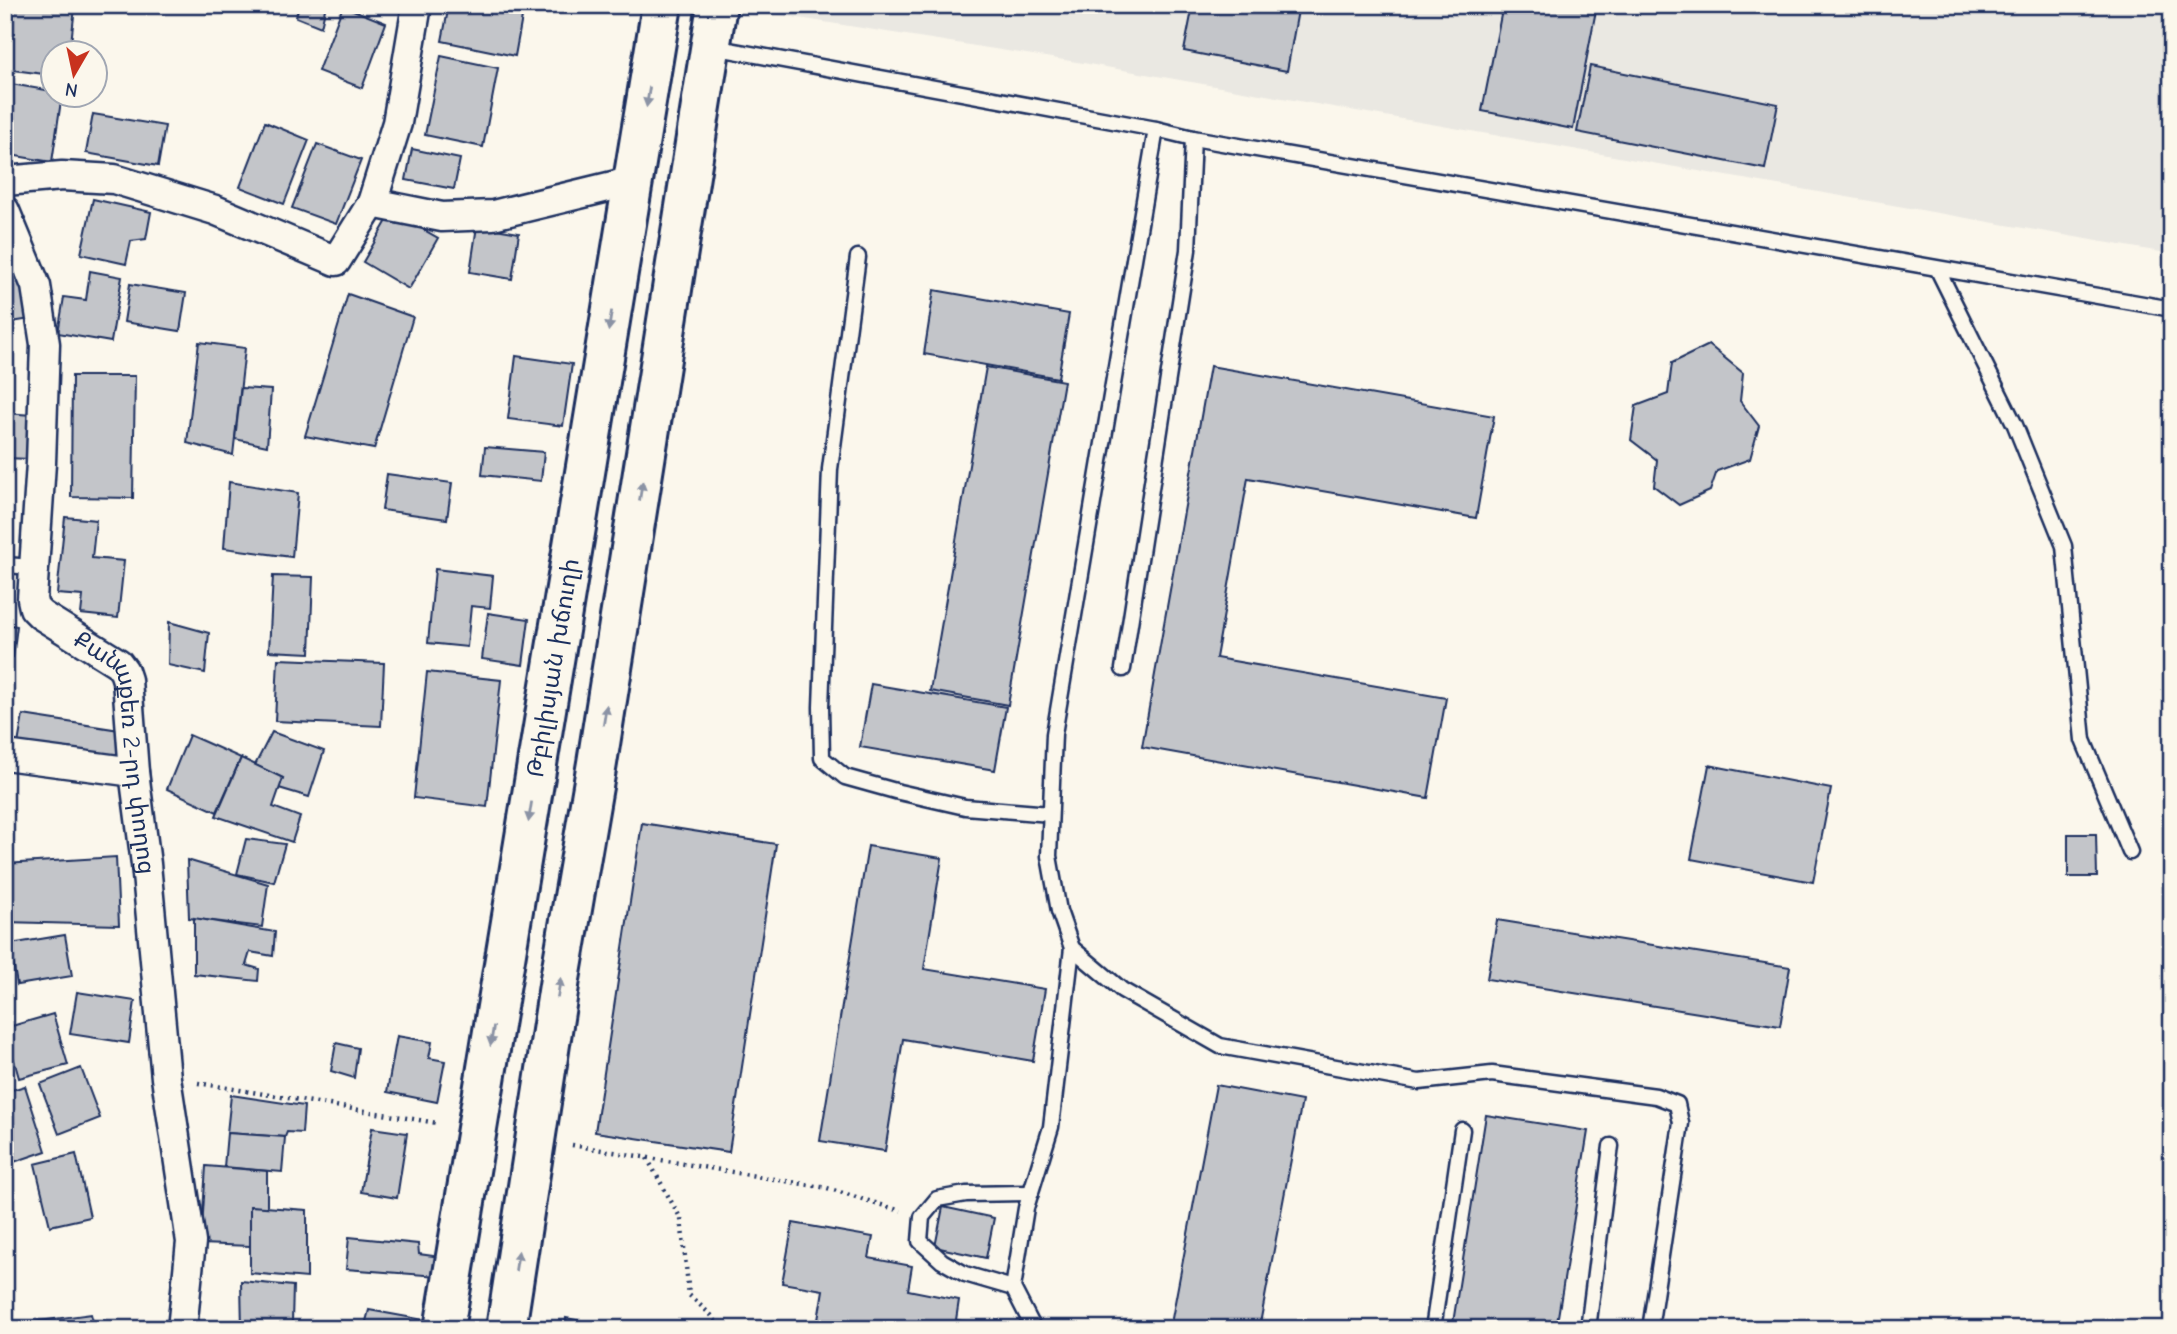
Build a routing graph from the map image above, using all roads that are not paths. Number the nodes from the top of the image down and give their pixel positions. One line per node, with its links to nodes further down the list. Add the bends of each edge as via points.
1 (417, 5): 9 (street, via 397,123)
2 (718, 5): 4 (main road)
3 (659, 21): 4 (main road); 8 (main road, Թբիլիսյան խճուղի, one-way to 8)
4 (711, 47): 5 (lane); 19 (main road, one-way to 4)
5 (1156, 129): 6 (lane); 21 (lane, via 1054,734)
6 (1193, 138): 12 (lane); 16 (lane, via 1188,250)
7 (5, 181): 9 (street, via 62,176 114,179 215,211 336,261)
8 (633, 181): 9 (street, via 493,215 442,217); 18 (main road, Թբիլիսյան խճուղի, one-way to 18)
9 (372, 202)
10 (5, 211): 15 (street, Քանաքեռ 2-րդ փողոց, via 36,286 45,344)
11 (858, 257): 21 (lane, via 830,469 822,758 845,777 900,792 965,807)
12 (1938, 270): 13 (lane); 22 (lane, via 2015,425 2064,546 2083,740)
13 (2172, 309)
14 (5, 565): 15 (lane)
15 (33, 567): 20 (street, Քանաքեռ 2-րդ փողոց, via 34,608 124,671)
16 (1123, 669)
17 (5, 755): 20 (street)
18 (539, 755): 19 (main road); 29 (main road, Թբիլիսյան խճուղի, one-way to 29)
19 (597, 763): 30 (main road, one-way to 19)
20 (134, 772): 28 (street, Քանաքեռ 2-րդ փողոց, via 166,1078 191,1242)
21 (1050, 814): 23 (lane, via 1049,856 1059,911)
22 (2130, 852)
23 (1072, 948): 26 (lane, via 1051,1127); 34 (lane, via 1122,990 1220,1046 1419,1082 1492,1073 1656,1096 1677,1104 1681,1124)
24 (1462, 1130): 32 (lane)
25 (1611, 1146): 33 (lane)
26 (1031, 1193): 27 (lane); 27 (lane, via 937,1199 922,1217 920,1241 942,1261 965,1274)
27 (1013, 1288): 31 (lane)
28 (182, 1329)
29 (444, 1329)
30 (506, 1329)
31 (1034, 1329)
32 (1433, 1329)
33 (1588, 1329)
34 (1650, 1329)

